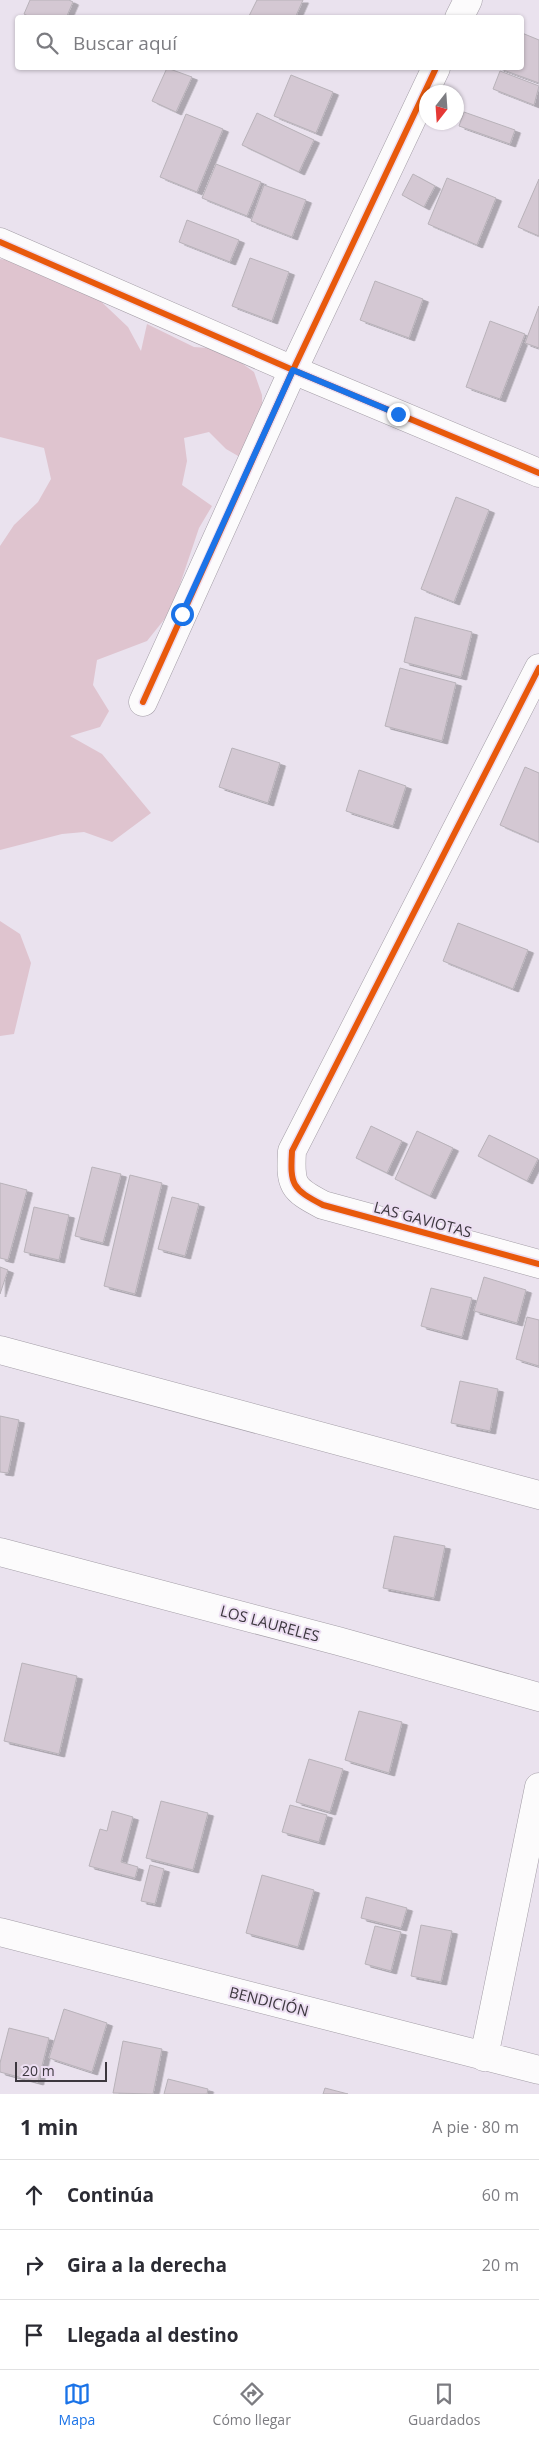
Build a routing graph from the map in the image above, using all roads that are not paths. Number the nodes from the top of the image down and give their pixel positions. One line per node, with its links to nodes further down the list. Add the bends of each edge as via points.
1 (468, 0): 2 (street)
2 (460, 15)
3 (435, 70): 5 (street)
4 (0, 242): 5 (street)
5 (293, 370): 6 (street); 8 (street)
6 (539, 473)
7 (539, 668): 9 (street, LAS GAVIOTAS, via 292,1151 290,1175 301,1194 323,1204)
8 (143, 702)
9 (539, 1264)
10 (0, 1350): 11 (street)
11 (539, 1495)
12 (0, 1552): 13 (street, LOS LAURELES)
13 (539, 1697)
14 (539, 1787): 16 (street)
15 (0, 1932): 16 (street, BENDICIÓN)
16 (484, 2057): 17 (street, BENDICIÓN)
17 (539, 2070)

